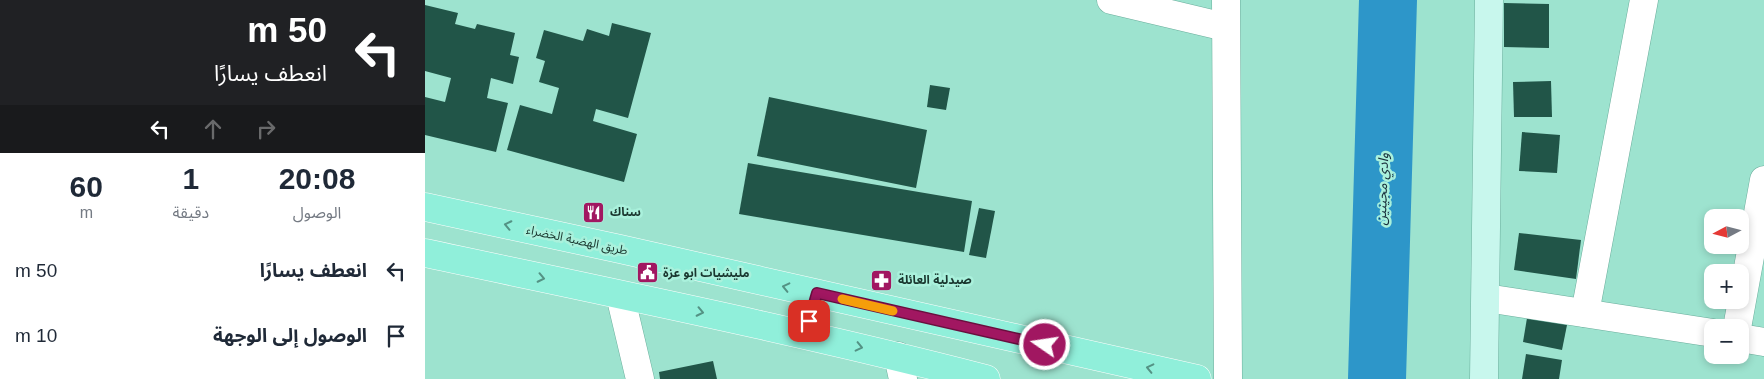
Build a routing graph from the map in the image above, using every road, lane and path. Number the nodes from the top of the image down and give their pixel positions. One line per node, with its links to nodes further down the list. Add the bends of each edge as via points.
1 (1111, 0): 5 (street)
2 (1226, 0): 5 (street)
3 (1489, 0): 11 (street)
4 (1644, 0): 12 (street)
5 (1225, 27): 22 (street)
6 (1763, 192): 13 (street)
7 (425, 207): 9 (main road, طريق الهضبة الخضراء, one-way to 7)
8 (425, 252): 10 (main road, one-way to 10)
9 (817, 293): 15 (main road); 21 (main road, طريق الهضبة الخضراء, one-way to 9)
10 (620, 295): 15 (main road, one-way to 15); 19 (street)
11 (1486, 298): 12 (street); 23 (street)
12 (1585, 313): 14 (street)
13 (1739, 319)
14 (1704, 332)
15 (806, 335): 18 (main road, one-way to 18)
16 (1749, 340): 17 (street)
17 (1764, 342)
18 (900, 368): 20 (main road)
19 (640, 379)
20 (986, 379)
21 (1197, 379)
22 (1228, 379)
23 (1484, 379)

